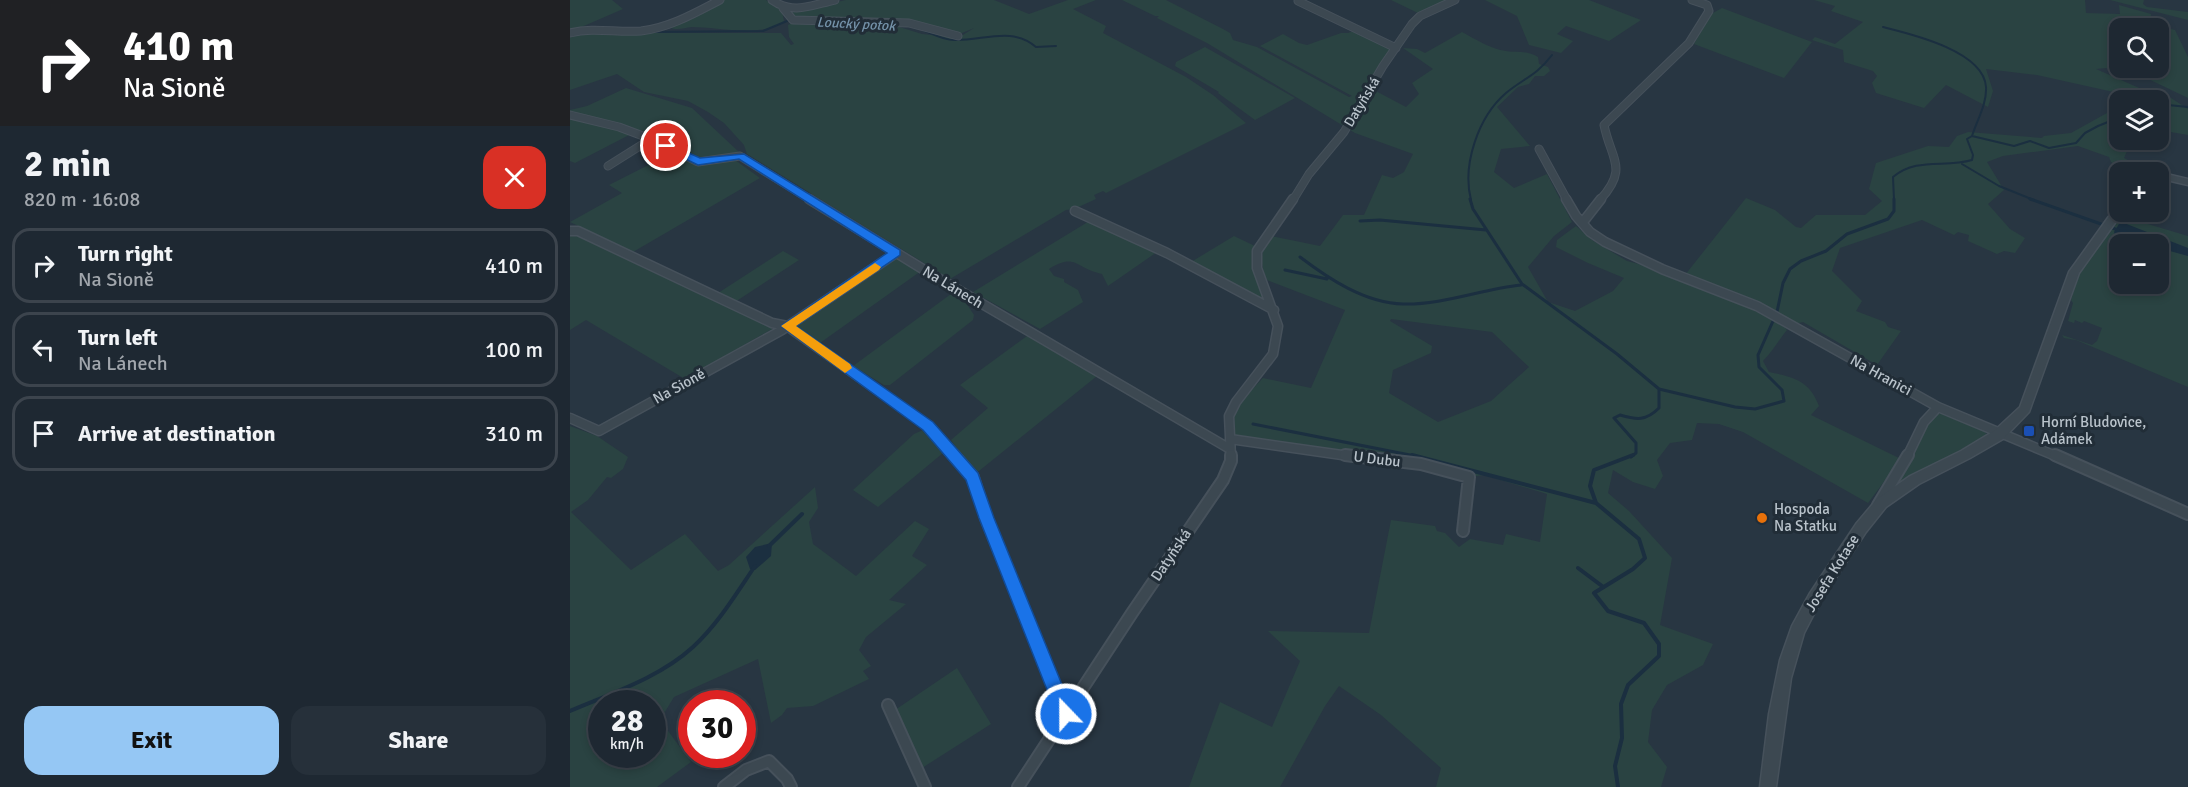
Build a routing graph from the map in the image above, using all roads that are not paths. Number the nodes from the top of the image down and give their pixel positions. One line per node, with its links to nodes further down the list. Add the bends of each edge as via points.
1 (720, 0): 8 (street, via 659,28)
2 (772, 0): 7 (street)
3 (834, 0): 7 (street)
4 (1455, 0): 10 (street, Datyňská, via 1420,16)
5 (1692, 0): 18 (street, via 1707,5 1709,11 1689,43 1604,125 1618,169 1616,179)
6 (1298, 1): 10 (street)
7 (783, 8): 9 (street, via 793,20 909,23)
8 (570, 33)
9 (958, 36)
10 (1396, 48): 22 (street, Datyňská, via 1344,132 1309,174 1257,251 1257,268)
11 (570, 115): 12 (street, Na Lánech)
12 (651, 139): 14 (street); 21 (street, Na Lánech, via 698,162 740,156)
13 (1539, 149): 18 (street, Na Hranici, via 1570,207)
14 (608, 166)
15 (2169, 178): 16 (street)
16 (2188, 182)
17 (1076, 211): 22 (street, via 1167,253)
18 (1583, 222): 24 (street, Na Hranici, via 1596,236 1628,254 1770,313)
19 (2111, 222): 26 (street, Josefa Kotase, via 2074,272 2025,409)
20 (570, 231): 23 (street, via 578,231 772,323)
21 (896, 253): 23 (street, Na Sioně); 27 (street, Na Lánech)
22 (1274, 310): 27 (street, Datyňská, via 1278,326 1273,354 1229,416)
23 (787, 326): 25 (street, Na Sioně, via 599,431); 32 (street, via 928,426 973,477)
24 (1938, 407): 26 (street, Na Hranici); 28 (street, via 1924,422)
25 (570, 418)
26 (2002, 432): 28 (street, Josefa Kotase); 29 (street, Na Hranici)
27 (1230, 444): 30 (street, U Dubu, via 1421,464 1469,477); 32 (street, Datyňská, via 1231,461 1223,480)
28 (1878, 505): 37 (street, Josefa Kotase, via 1815,600 1792,643 1779,698)
29 (2188, 514)
30 (1463, 531)
31 (888, 705): 35 (street)
32 (1066, 714): 36 (street, Datyňská)
33 (724, 787): 34 (street, via 746,770 769,761)
34 (791, 787)
35 (925, 787)
36 (1018, 787)
37 (1768, 787)

